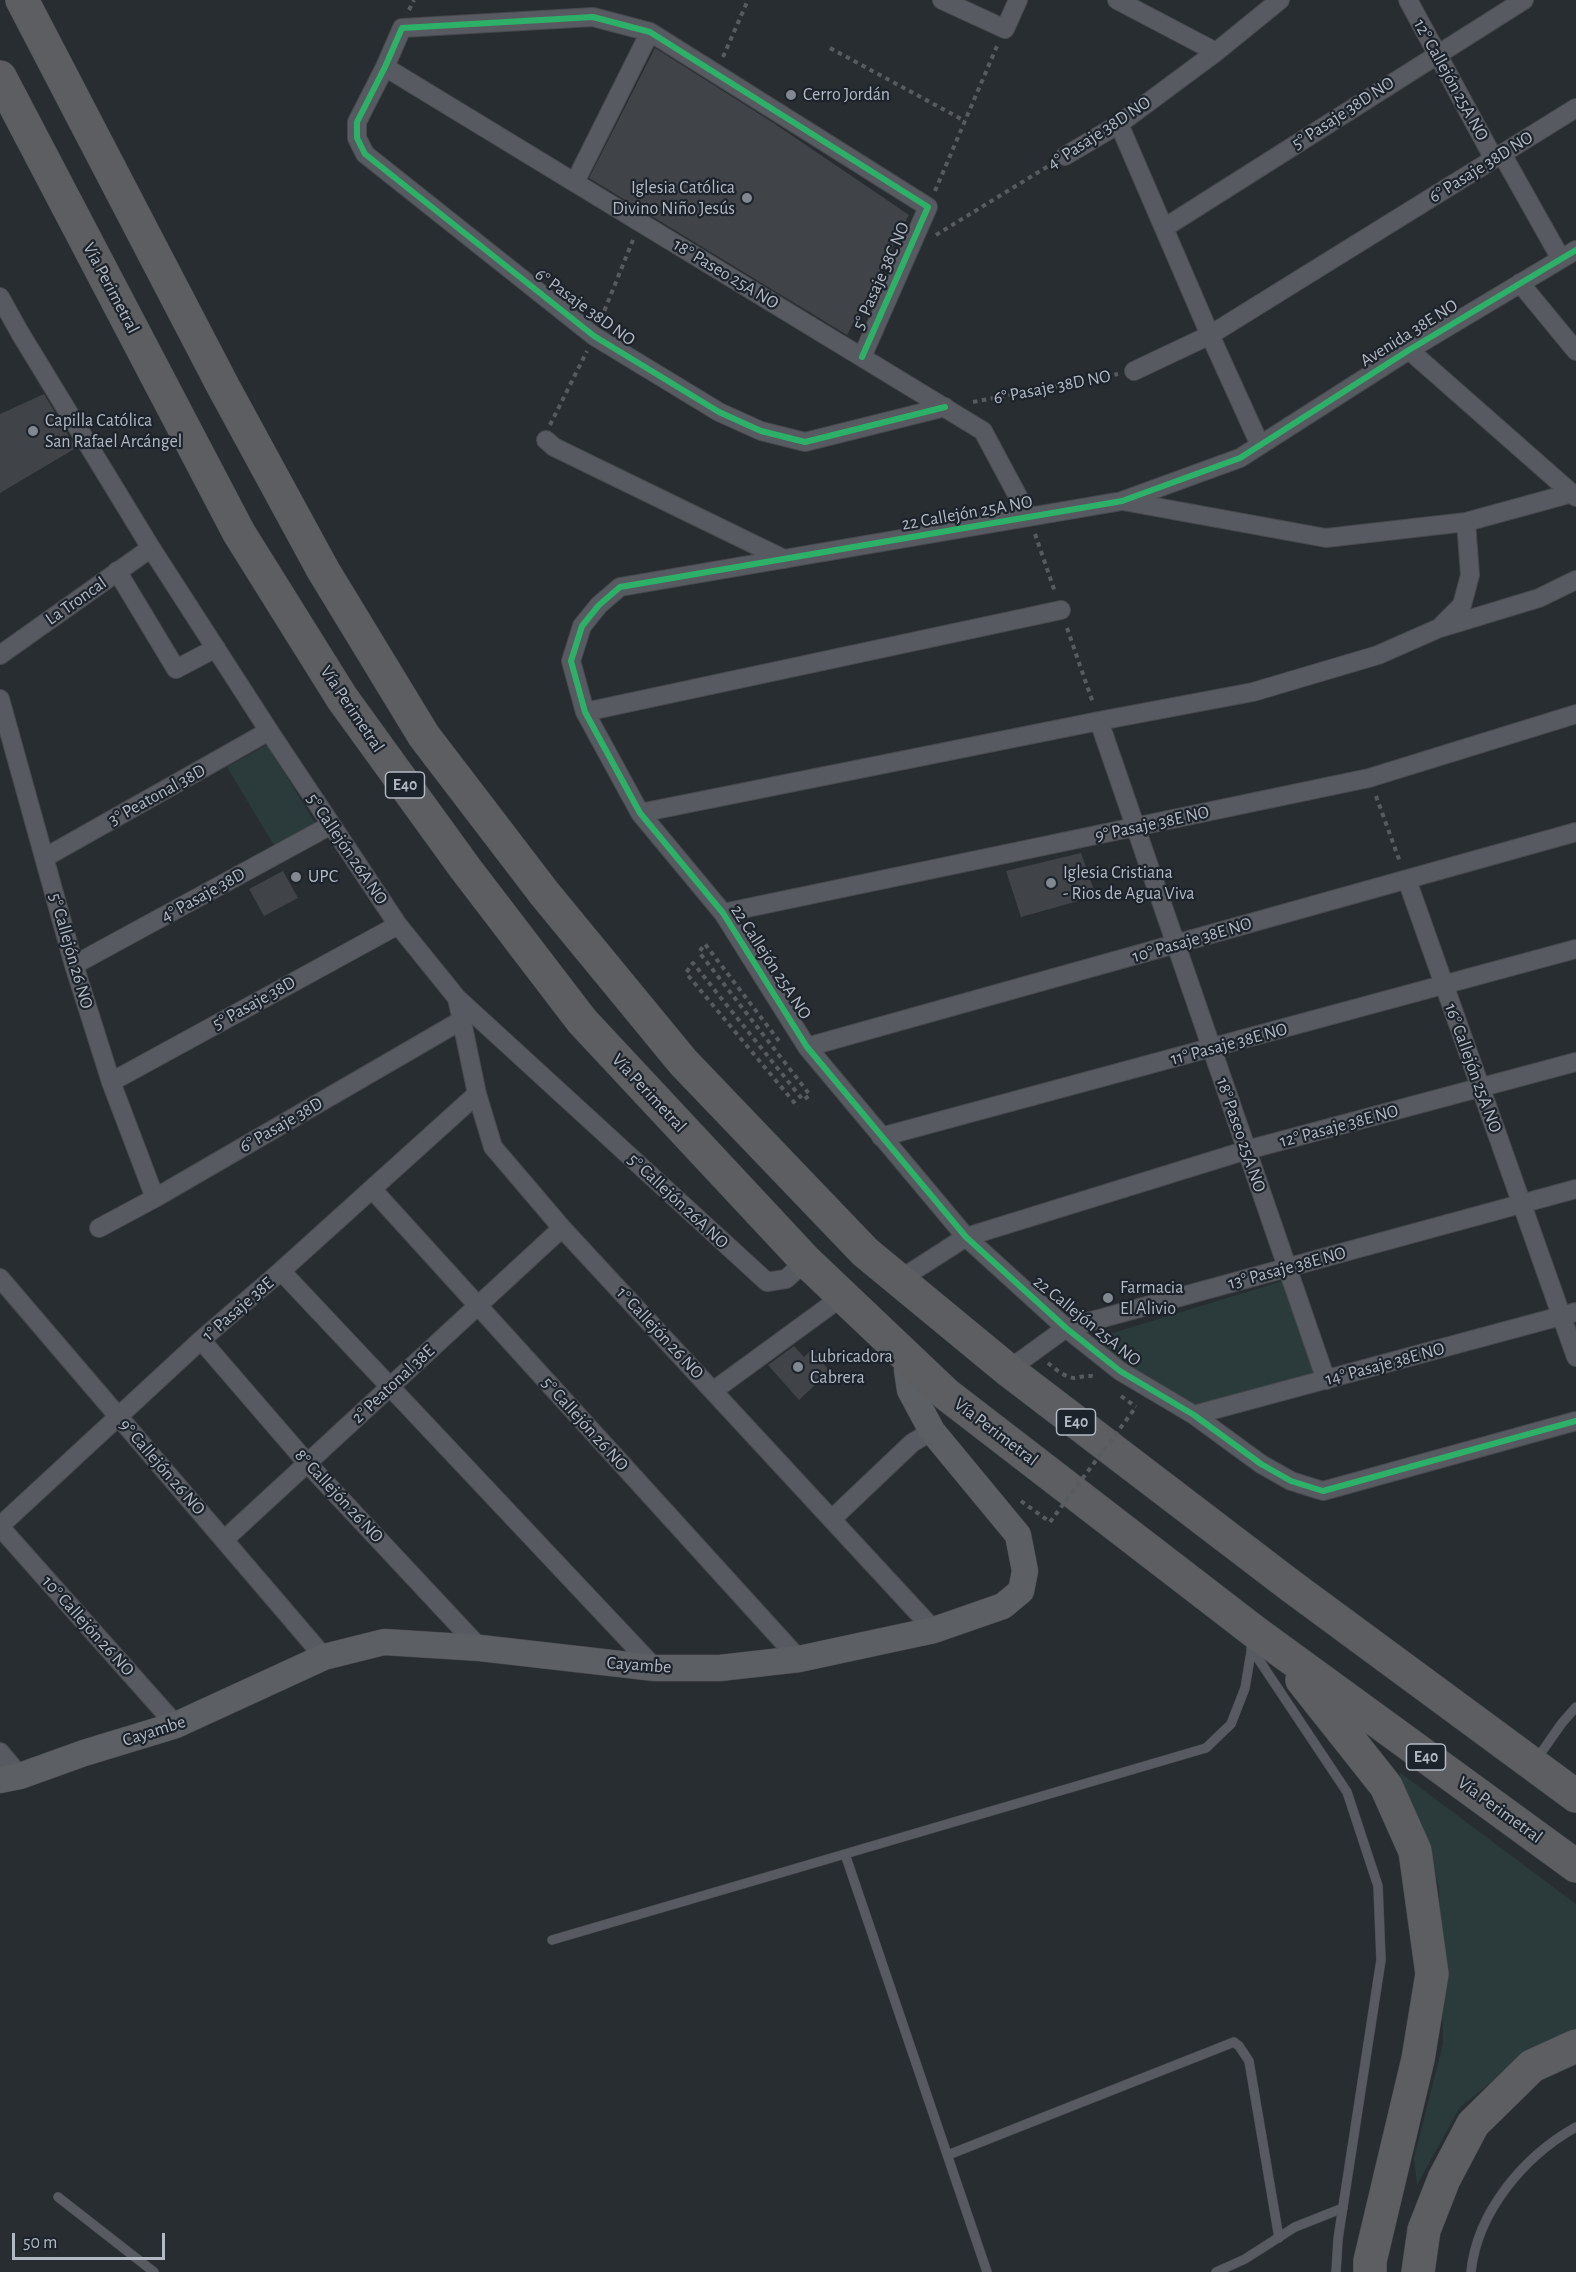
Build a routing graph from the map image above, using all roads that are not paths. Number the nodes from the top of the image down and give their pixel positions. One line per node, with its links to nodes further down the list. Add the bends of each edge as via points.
1 (22, 0): 80 (highway, E40, via 312,550 424,736 544,893 683,1062 866,1252)
2 (942, 0): 3 (street, via 1005,29)
3 (1017, 0)
4 (1117, 0): 9 (street)
5 (1280, 0): 9 (street, 4° Pasaje 38D NO)
6 (1408, 0): 10 (street, 12° Callejón 25A NO)
7 (1524, 0): 10 (street, 5° Pasaje 38D NO)
8 (650, 32): 11 (street, 6° Pasaje 38D NO, via 593,17 402,28); 17 (street); 25 (street, 5° Pasaje 38C NO, via 928,207)
9 (1216, 52): 14 (street, 4° Pasaje 38D NO)
10 (1436, 54): 16 (street, 12° Callejón 25A NO); 18 (street, 5° Pasaje 38D NO)
11 (386, 68): 17 (street, 18° Paseo 25A NO); 27 (street, 6° Pasaje 38D NO, via 357,122 357,138 365,154 594,336 680,389 761,431 804,442)
12 (0, 77): 76 (highway, Vía Perimetral / E40, via 240,533 342,698 582,1021)
13 (1576, 108): 16 (street, 6° Pasaje 38D NO)
14 (1119, 124): 15 (street, 4° Pasaje 38D NO); 18 (street)
15 (1065, 156)
16 (1498, 157): 19 (street, 12° Callejón 25A NO); 22 (street, 6° Pasaje 38D NO)
17 (575, 182): 25 (street, 18° Paseo 25A NO)
18 (1164, 228): 22 (street)
19 (1568, 254): 20 (street, Avenida 38E NO)
20 (1520, 283): 23 (street, Avenida 38E NO); 24 (street)
21 (0, 297): 34 (street, 5° Callejón 26A NO)
22 (1210, 335): 26 (street, 6° Pasaje 38D NO); 29 (street)
23 (1409, 350): 29 (street, Avenida 38E NO); 30 (street)
24 (1576, 351)
25 (862, 357): 27 (street, 18° Paseo 25A NO)
26 (1134, 371)
27 (945, 407): 32 (street, 18° Paseo 25A NO, via 983,431)
28 (546, 440): 35 (street)
29 (1260, 445): 31 (street, 22 Callejón 25A NO, via 1240,458)
30 (1574, 495): 33 (street)
31 (1122, 501): 32 (street, 22 Callejón 25A NO); 33 (street, via 1326,538)
32 (1029, 517): 35 (street, 22 Callejón 25A NO)
33 (1466, 522): 39 (street, via 1470,575 1462,604)
34 (151, 548): 36 (street, La Troncal); 40 (street, 5° Callejón 26A NO)
35 (784, 559): 43 (street, 22 Callejón 25A NO, via 620,587 582,626 571,661)
36 (117, 571): 40 (street, via 176,669); 41 (street, La Troncal)
37 (1576, 580): 39 (street, via 1539,598)
38 (1060, 610): 43 (street)
39 (1437, 629): 45 (street, via 1378,656 1253,692)
40 (216, 648): 46 (street, 5° Callejón 26A NO)
41 (0, 655)
42 (0, 699): 51 (street, 5° Callejón 26 NO)
43 (585, 712): 47 (street, 22 Callejón 25A NO)
44 (1576, 714): 49 (street, 9° Pasaje 38E NO, via 1370,778)
45 (1099, 721): 47 (street); 49 (street, 18° Paseo 25A NO)
46 (269, 731): 48 (street, 5° Callejón 26A NO); 51 (street, 3° Peatonal 38D)
47 (640, 813): 53 (street, 22 Callejón 25A NO)
48 (331, 825): 54 (street, 5° Callejón 26A NO); 57 (street, 4° Pasaje 38D)
49 (1136, 827): 53 (street, 9° Pasaje 38E NO); 55 (street, 18° Paseo 25A NO)
50 (1576, 832): 52 (street, 10° Pasaje 38E NO)
51 (44, 858): 57 (street, 5° Callejón 26 NO)
52 (1407, 879): 55 (street, 10° Pasaje 38E NO); 58 (street, 16° Callejón 25A NO)
53 (723, 914): 61 (street, 22 Callejón 25A NO)
54 (398, 925): 59 (street, 5° Callejón 26A NO); 64 (street, 5° Pasaje 38D)
55 (1176, 944): 61 (street, 10° Pasaje 38E NO); 62 (street, 18° Paseo 25A NO)
56 (1576, 949): 58 (street, 11° Pasaje 38E NO)
57 (74, 965): 64 (street, 5° Callejón 26 NO)
58 (1444, 985): 62 (street, 11° Pasaje 38E NO); 65 (street, 16° Callejón 25A NO)
59 (457, 998): 60 (street, 1° Callejón 26 NO); 76 (street, 5° Callejón 26A NO, via 767,1282 786,1280)
60 (462, 1020): 66 (street, 1° Callejón 26 NO); 71 (street, 6° Pasaje 38D)
61 (807, 1047): 67 (street, 22 Callejón 25A NO)
62 (1212, 1048): 67 (street, 11° Pasaje 38E NO); 68 (street, 18° Paseo 25A NO)
63 (1576, 1062): 65 (street, 12° Pasaje 38E NO)
64 (111, 1082): 71 (street, 5° Callejón 26 NO)
65 (1480, 1088): 68 (street, 12° Pasaje 38E NO); 72 (street, 16° Callejón 25A NO)
66 (477, 1094): 69 (street, 1° Pasaje 38E); 74 (street, 1° Callejón 26 NO, via 493,1147)
67 (881, 1137): 75 (street, 22 Callejón 25A NO)
68 (1247, 1150): 75 (street, 12° Pasaje 38E NO); 77 (street, 18° Paseo 25A NO)
69 (372, 1189): 78 (street, 1° Pasaje 38E); 82 (street, 5° Callejón 26 NO)
70 (1576, 1189): 72 (street, 13° Pasaje 38E NO)
71 (155, 1198): 73 (street, 6° Pasaje 38D)
72 (1522, 1203): 77 (street, 13° Pasaje 38E NO); 83 (street, 16° Callejón 25A NO)
73 (99, 1228)
74 (562, 1228): 82 (street, 2° Peatonal 38E); 91 (street, 1° Callejón 26 NO)
75 (966, 1237): 80 (street, 12° Pasaje 38E NO); 84 (street, 22 Callejón 25A NO)
76 (806, 1261): 81 (highway, Vía Perimetral / E40)
77 (1287, 1268): 84 (street, 13° Pasaje 38E NO); 89 (street, 18° Paseo 25A NO)
78 (281, 1271): 85 (street, 1° Pasaje 38E); 90 (street)
79 (0, 1278): 93 (street, 9° Callejón 26 NO)
80 (899, 1280): 88 (highway, E40)
81 (843, 1296): 87 (highway, Vía Perimetral / E40); 91 (street)
82 (478, 1306): 90 (street, 2° Peatonal 38E); 104 (street, 5° Callejón 26 NO)
83 (1569, 1314): 86 (street, 16° Callejón 25A NO); 89 (street, 14° Pasaje 38E NO)
84 (1066, 1328): 88 (street, 13° Pasaje 38E NO); 92 (street, 22 Callejón 25A NO, via 1120,1371)
85 (201, 1340): 93 (street, 1° Pasaje 38E); 96 (street, 8° Callejón 26 NO)
86 (1576, 1357)
87 (909, 1359): 95 (street, Cayambe, via 910,1390); 101 (highway, Vía Perimetral / E40, via 946,1394)
88 (1021, 1360): 109 (highway, E40, via 1291,1586)
89 (1326, 1380): 92 (street, 14° Pasaje 38E NO)
90 (390, 1387): 96 (street, 2° Peatonal 38E); 105 (street)
91 (713, 1391): 97 (street, 1° Callejón 26 NO)
92 (1194, 1415): 94 (street, 22 Callejón 25A NO, via 1261,1464 1291,1481 1323,1491)
93 (120, 1418): 98 (street, 1° Pasaje 38E); 99 (street, 9° Callejón 26 NO)
94 (1576, 1421)
95 (932, 1431): 97 (street, via 912,1443); 100 (street, Cayambe, via 1018,1535 1026,1571 1021,1591 1003,1606)
96 (308, 1464): 99 (street, 2° Peatonal 38E); 102 (street, 8° Callejón 26 NO)
97 (832, 1519): 100 (street, 1° Callejón 26 NO)
98 (0, 1526): 107 (street, 10° Callejón 26 NO)
99 (224, 1540): 103 (street, 9° Callejón 26 NO)
100 (934, 1630): 104 (street, Cayambe)
101 (1261, 1642): 112 (lane, via 1231,1724 1206,1749); 113 (highway, Vía Perimetral / E40); 119 (lane, via 1347,1792 1378,1886 1381,1960); 125 (highway, via 1386,1786 1415,1851 1422,1891 1432,1974 1418,2059 1383,2200)
102 (480, 1648): 103 (street, Cayambe, via 384,1642); 105 (street, Cayambe)
103 (324, 1657): 107 (street, Cayambe)
104 (799, 1659): 105 (street, Cayambe, via 720,1668)
105 (655, 1668)
106 (1576, 1707): 109 (lane)
107 (176, 1725): 110 (street, Cayambe)
108 (0, 1752): 110 (street)
109 (1533, 1765): 111 (highway, E40)
110 (10, 1778)
111 (1576, 1796)
112 (845, 1854): 114 (lane); 117 (lane)
113 (1576, 1866)
114 (552, 1940)
115 (1576, 2046): 126 (highway, via 1532,2066 1473,2124 1444,2179 1424,2230)
116 (1576, 2127): 127 (lane, via 1520,2170 1491,2211 1473,2251)
117 (948, 2155): 120 (lane, via 1234,2042 1249,2061); 122 (lane)
118 (58, 2197): 121 (lane)
119 (1343, 2208): 120 (lane, via 1295,2227); 124 (lane)
120 (1279, 2238): 123 (lane)
121 (154, 2272)
122 (987, 2272)
123 (1216, 2272)
124 (1336, 2272)
125 (1370, 2272)
126 (1418, 2272)
127 (1471, 2272)

